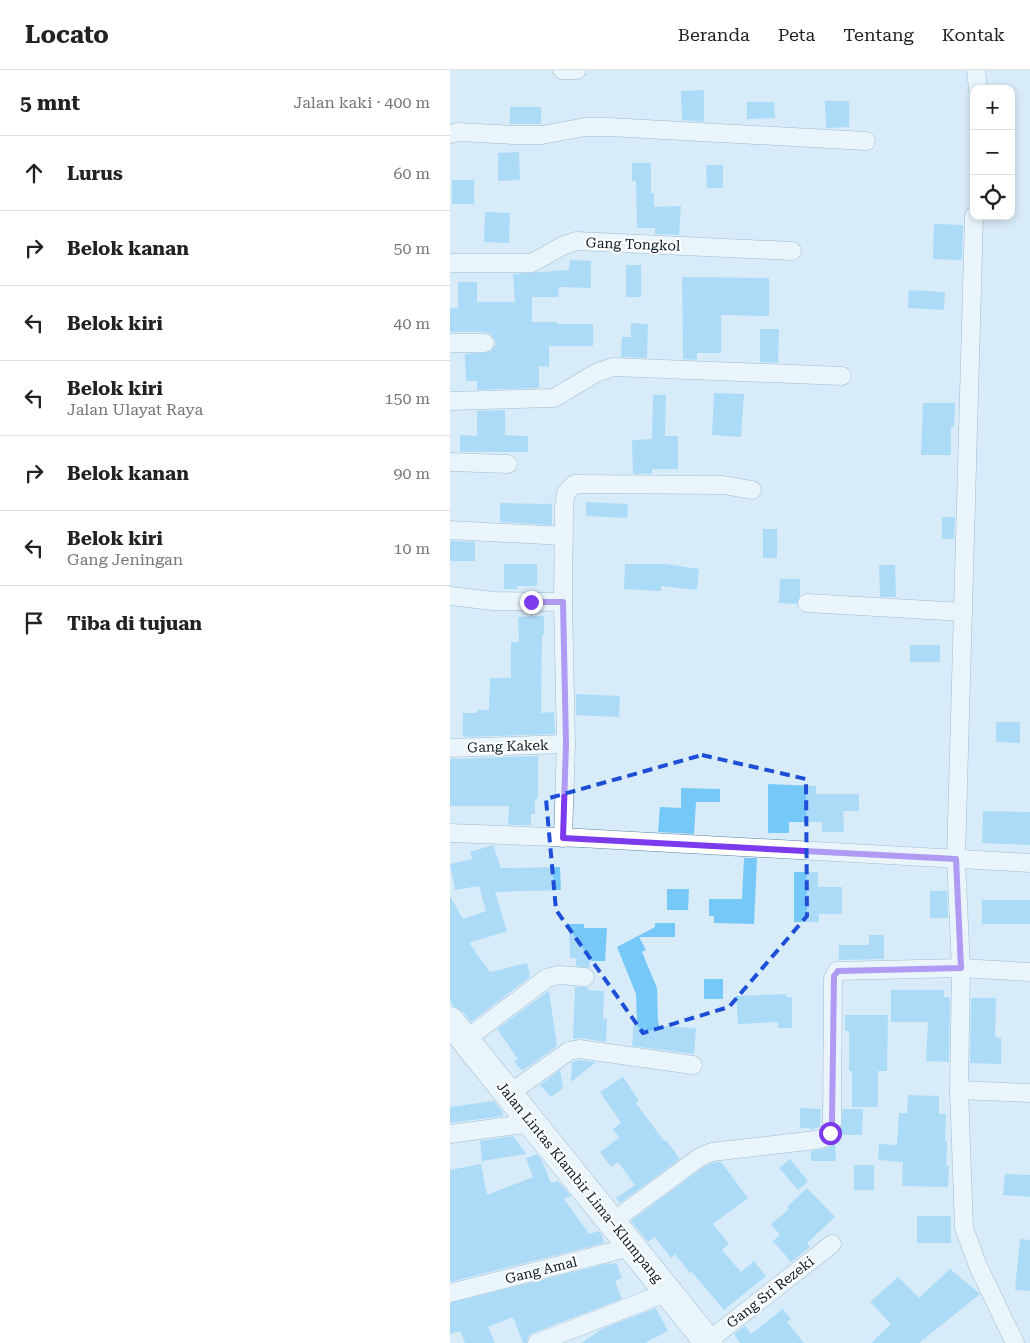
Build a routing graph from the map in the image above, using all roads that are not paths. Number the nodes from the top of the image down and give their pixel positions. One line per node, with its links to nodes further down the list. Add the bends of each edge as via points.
1 (562, 70): 2 (street)
2 (577, 70)
3 (976, 70): 4 (street)
4 (978, 85)
5 (450, 134): 6 (street, via 542,134 609,127)
6 (866, 141)
7 (974, 220): 22 (street)
8 (792, 250): 9 (street, Gang Tongkol, via 576,241 532,263)
9 (450, 263)
10 (450, 343): 11 (street)
11 (485, 343)
12 (842, 376): 13 (street, via 614,367 554,398)
13 (450, 401)
14 (450, 462): 15 (street)
15 (508, 464)
16 (752, 490): 18 (street, via 724,486 574,484 566,493)
17 (450, 530): 18 (street)
18 (564, 536): 20 (street)
19 (450, 596): 20 (street, via 493,602)
20 (563, 602): 23 (street)
21 (807, 603): 22 (street)
22 (963, 612): 27 (street)
23 (566, 744): 24 (street, Gang Kakek); 26 (street)
24 (450, 748)
25 (450, 833): 26 (street)
26 (563, 838): 27 (street)
27 (956, 859): 28 (street); 29 (street)
28 (1030, 863)
29 (961, 968): 30 (street); 34 (street); 39 (street, via 838,971 833,979 830,1133 816,1140 712,1152 700,1157)
30 (1030, 972)
31 (585, 977): 32 (street, via 559,975 547,978)
32 (458, 1031): 35 (main road, Jalan Lintas Klambir Lima–Klumpang)
33 (693, 1065): 35 (street, via 579,1049 569,1051)
34 (960, 1090): 36 (street); 46 (street, via 964,1228 978,1266)
35 (510, 1093): 37 (main road, Jalan Lintas Klambir Lima–Klumpang)
36 (1030, 1093)
37 (532, 1123): 38 (street); 39 (main road, Jalan Lintas Klambir Lima–Klumpang)
38 (450, 1134)
39 (612, 1222): 41 (main road, Jalan Lintas Klambir Lima–Klumpang)
40 (832, 1244): 44 (street, Gang Sri Rezeki)
41 (631, 1247): 42 (main road, Jalan Lintas Klambir Lima–Klumpang); 43 (street, Gang Amal)
42 (668, 1292): 44 (main road, Jalan Lintas Klambir Lima–Klumpang); 45 (street)
43 (450, 1293)
44 (708, 1342)
45 (537, 1343)
46 (1015, 1343)

